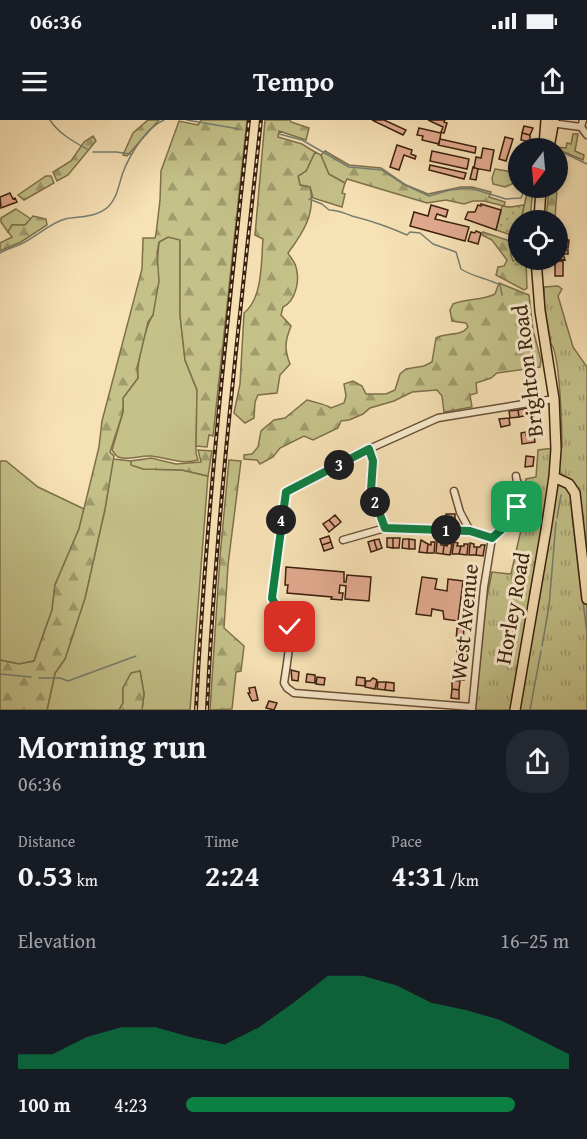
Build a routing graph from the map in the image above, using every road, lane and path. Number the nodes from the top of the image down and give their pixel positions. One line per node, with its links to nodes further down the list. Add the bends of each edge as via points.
1 (550, 121): 2 (street); 4 (main road); 5 (main road)
2 (582, 124): 3 (street)
3 (587, 135)
4 (546, 138)
5 (549, 138)
6 (537, 270): 7 (main road, Brighton Road)
7 (554, 399): 8 (street, via 438,418); 10 (main road, Brighton Road)
8 (369, 449): 12 (street, via 373,461 371,490); 17 (street, via 286,492 272,598 288,618 290,627 284,683 294,693)
9 (516, 476): 14 (street, via 520,488 515,513)
10 (554, 477): 16 (main road, via 569,484 575,493); 18 (main road, Horley Road)
11 (454, 491): 13 (street)
12 (385, 528): 13 (street); 15 (street)
13 (470, 531): 14 (street)
14 (492, 538): 17 (street, West Avenue)
15 (343, 540)
16 (587, 599)
17 (472, 708)
18 (515, 710)

